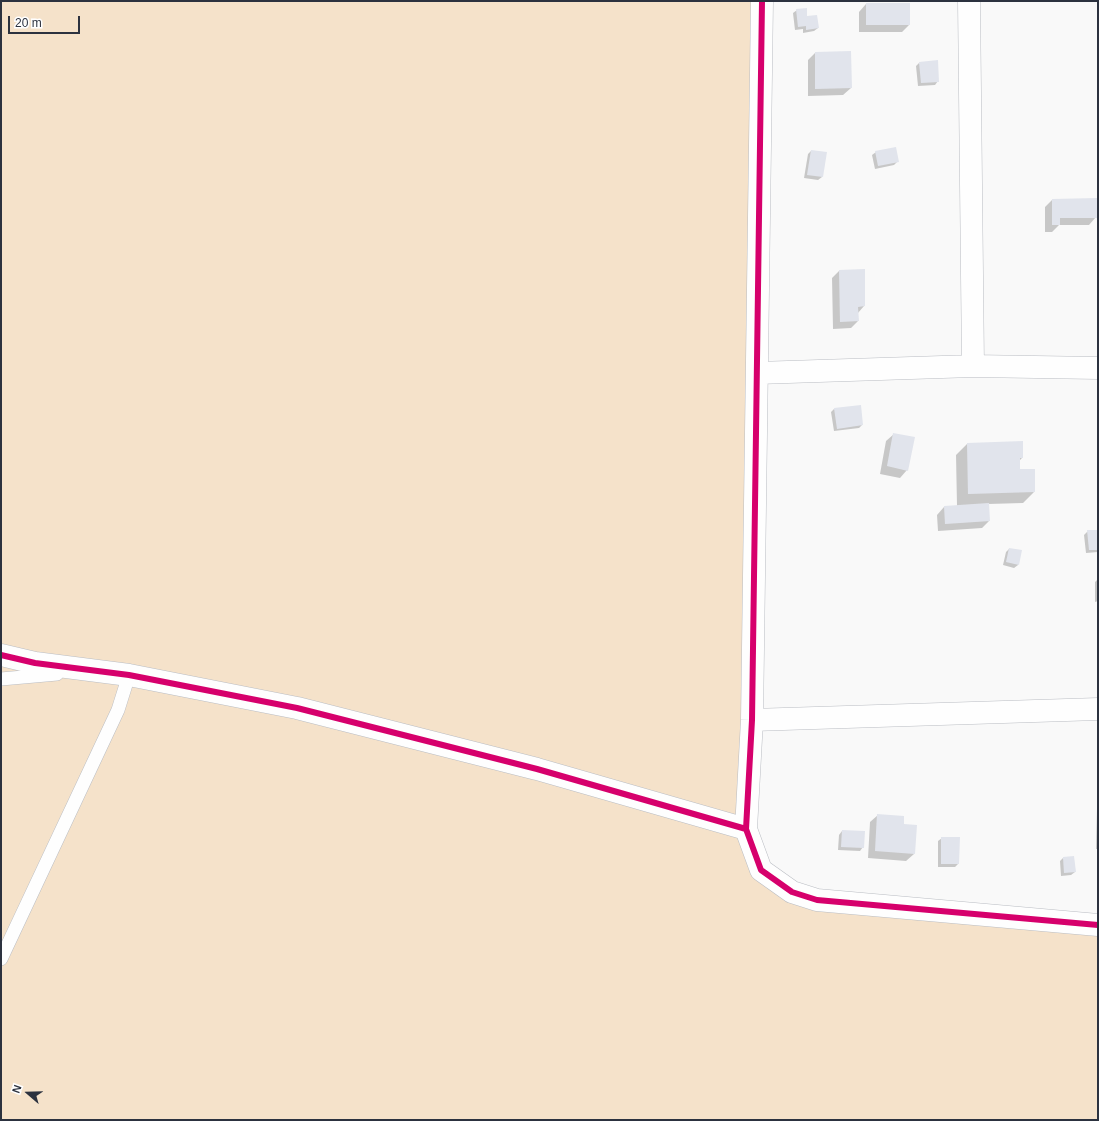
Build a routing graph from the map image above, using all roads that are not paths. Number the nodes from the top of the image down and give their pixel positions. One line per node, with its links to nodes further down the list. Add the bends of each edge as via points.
1 (762, 1): 5 (street)
2 (969, 1): 3 (street)
3 (973, 366): 4 (street); 5 (street)
4 (1098, 368)
5 (757, 373): 10 (street)
6 (1, 655): 7 (street, via 35,663)
7 (129, 675): 8 (lane, via 47,674); 11 (street, via 297,708 537,769); 13 (lane, via 118,710)
8 (1, 679)
9 (1098, 709): 10 (street)
10 (752, 720): 11 (street)
11 (746, 829): 12 (street, via 761,870 792,892 817,900)
12 (1095, 926)
13 (1, 959)

